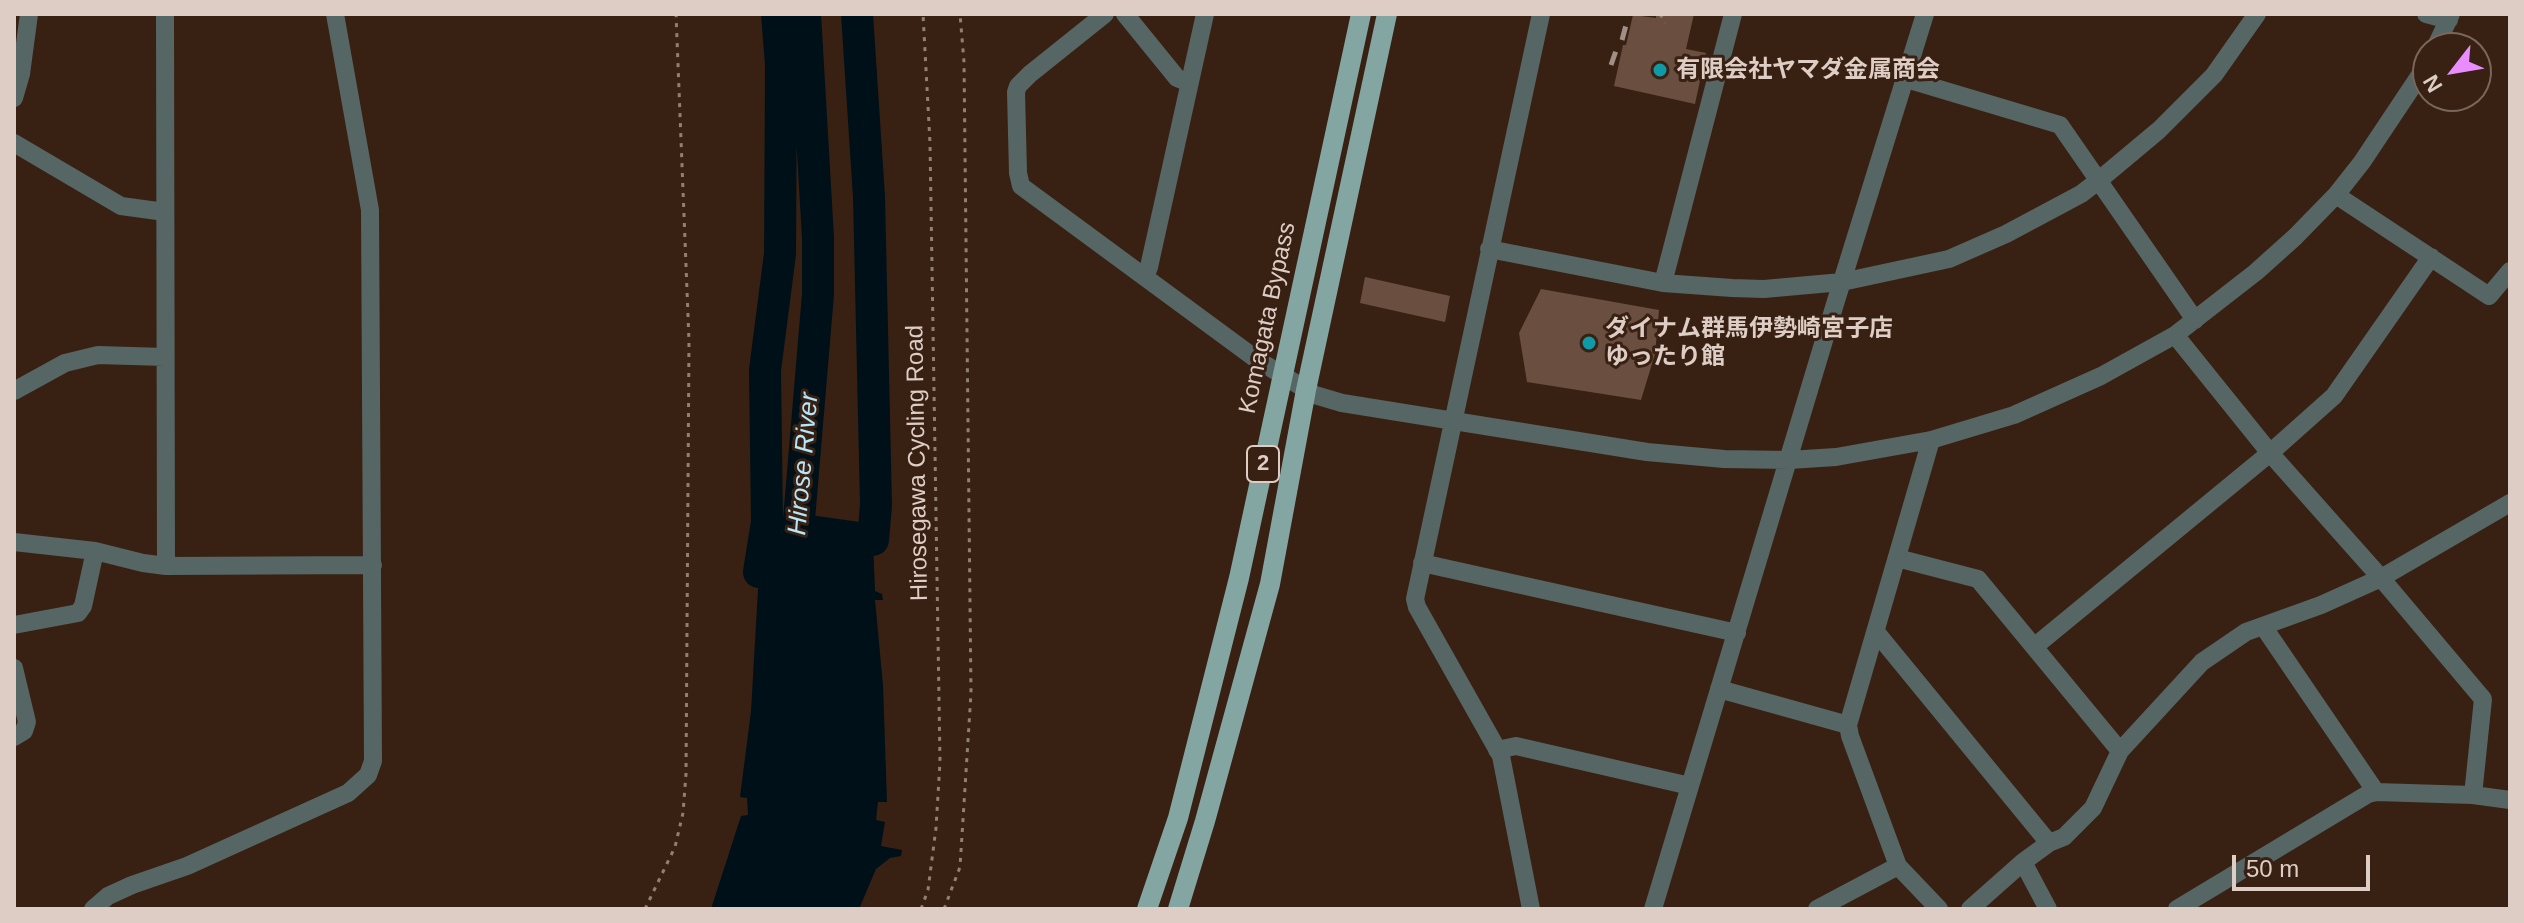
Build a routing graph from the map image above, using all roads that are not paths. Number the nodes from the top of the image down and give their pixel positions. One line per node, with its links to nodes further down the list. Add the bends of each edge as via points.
1 (29, 14): 18 (street)
2 (165, 14): 22 (street)
3 (335, 14): 44 (street, via 370,210)
4 (1105, 14): 26 (street, via 1018,86 1019,180 1026,191)
5 (1125, 14): 16 (street, via 1177,78)
6 (1205, 14): 16 (street)
7 (1361, 14): 32 (main road, Komagata Bypass / 2)
8 (1387, 14): 33 (main road, 2)
9 (1541, 14): 23 (street)
10 (1733, 14): 28 (street)
11 (1925, 14): 15 (street)
12 (2257, 14): 20 (street, via 2214,75)
13 (2426, 14): 14 (street)
14 (2450, 17)
15 (1906, 79): 20 (street, via 2060,125); 27 (street)
16 (1189, 83): 26 (street)
17 (2412, 87): 21 (street)
18 (14, 98)
19 (14, 143): 22 (street, via 121,206)
20 (2098, 181): 27 (street, via 2006,234 1949,259); 29 (street)
21 (2336, 195): 24 (street); 29 (street, via 2256,272)
22 (165, 212): 31 (street)
23 (1489, 249): 28 (street); 35 (street)
24 (2431, 257): 25 (street, via 2489,296); 37 (street, via 2334,396)
25 (2510, 271)
26 (1145, 277): 32 (street)
27 (1842, 282): 28 (street, via 1764,289); 38 (street)
28 (1663, 283)
29 (2195, 320): 30 (street)
30 (2175, 335): 36 (street, via 2061,396); 37 (street)
31 (165, 357): 34 (street, via 98,355 65,363); 45 (street)
32 (1282, 377): 33 (street); 66 (main road, Komagata Bypass / 2, via 1239,578 1178,818)
33 (1306, 390): 35 (street, via 1342,403); 67 (main road, 2, via 1270,584)
34 (14, 391)
35 (1452, 419): 38 (street, via 1647,452); 43 (street)
36 (1931, 440): 38 (street); 42 (street)
37 (2270, 453): 46 (street); 51 (street)
38 (1789, 460): 50 (street)
39 (2506, 512): 46 (street)
40 (14, 542): 41 (street)
41 (95, 551): 45 (street); 47 (street, via 78,613)
42 (1897, 558): 49 (street); 51 (street, via 1978,579)
43 (1422, 563): 50 (street); 56 (street, via 1417,607)
44 (373, 565): 45 (street); 65 (street, via 373,761 368,775 348,793 187,866 132,885)
45 (166, 566)
46 (2381, 578): 48 (street); 60 (street, via 2483,699)
47 (14, 625)
48 (2263, 626): 57 (street, via 2202,662); 59 (street)
49 (1876, 632): 54 (street); 62 (street)
50 (1737, 633): 53 (street)
51 (2034, 647): 57 (street)
52 (14, 668): 55 (street, via 27,722)
53 (1719, 689): 54 (street); 58 (street)
54 (1848, 725): 64 (street)
55 (14, 737)
56 (1497, 750): 58 (street, via 1516,746); 68 (street)
57 (2120, 751): 62 (street, via 2093,808 2064,837)
58 (1690, 786): 69 (street)
59 (2376, 792): 60 (street); 74 (street)
60 (2473, 795): 61 (street)
61 (2510, 800)
62 (2049, 843): 63 (street)
63 (2023, 862): 72 (street); 73 (street)
64 (1898, 866): 70 (street); 71 (street)
65 (93, 909)
66 (1147, 909)
67 (1178, 909)
68 (1531, 909)
69 (1653, 909)
70 (1817, 909)
71 (1939, 909)
72 (1970, 909)
73 (2048, 909)
74 (2177, 909)

